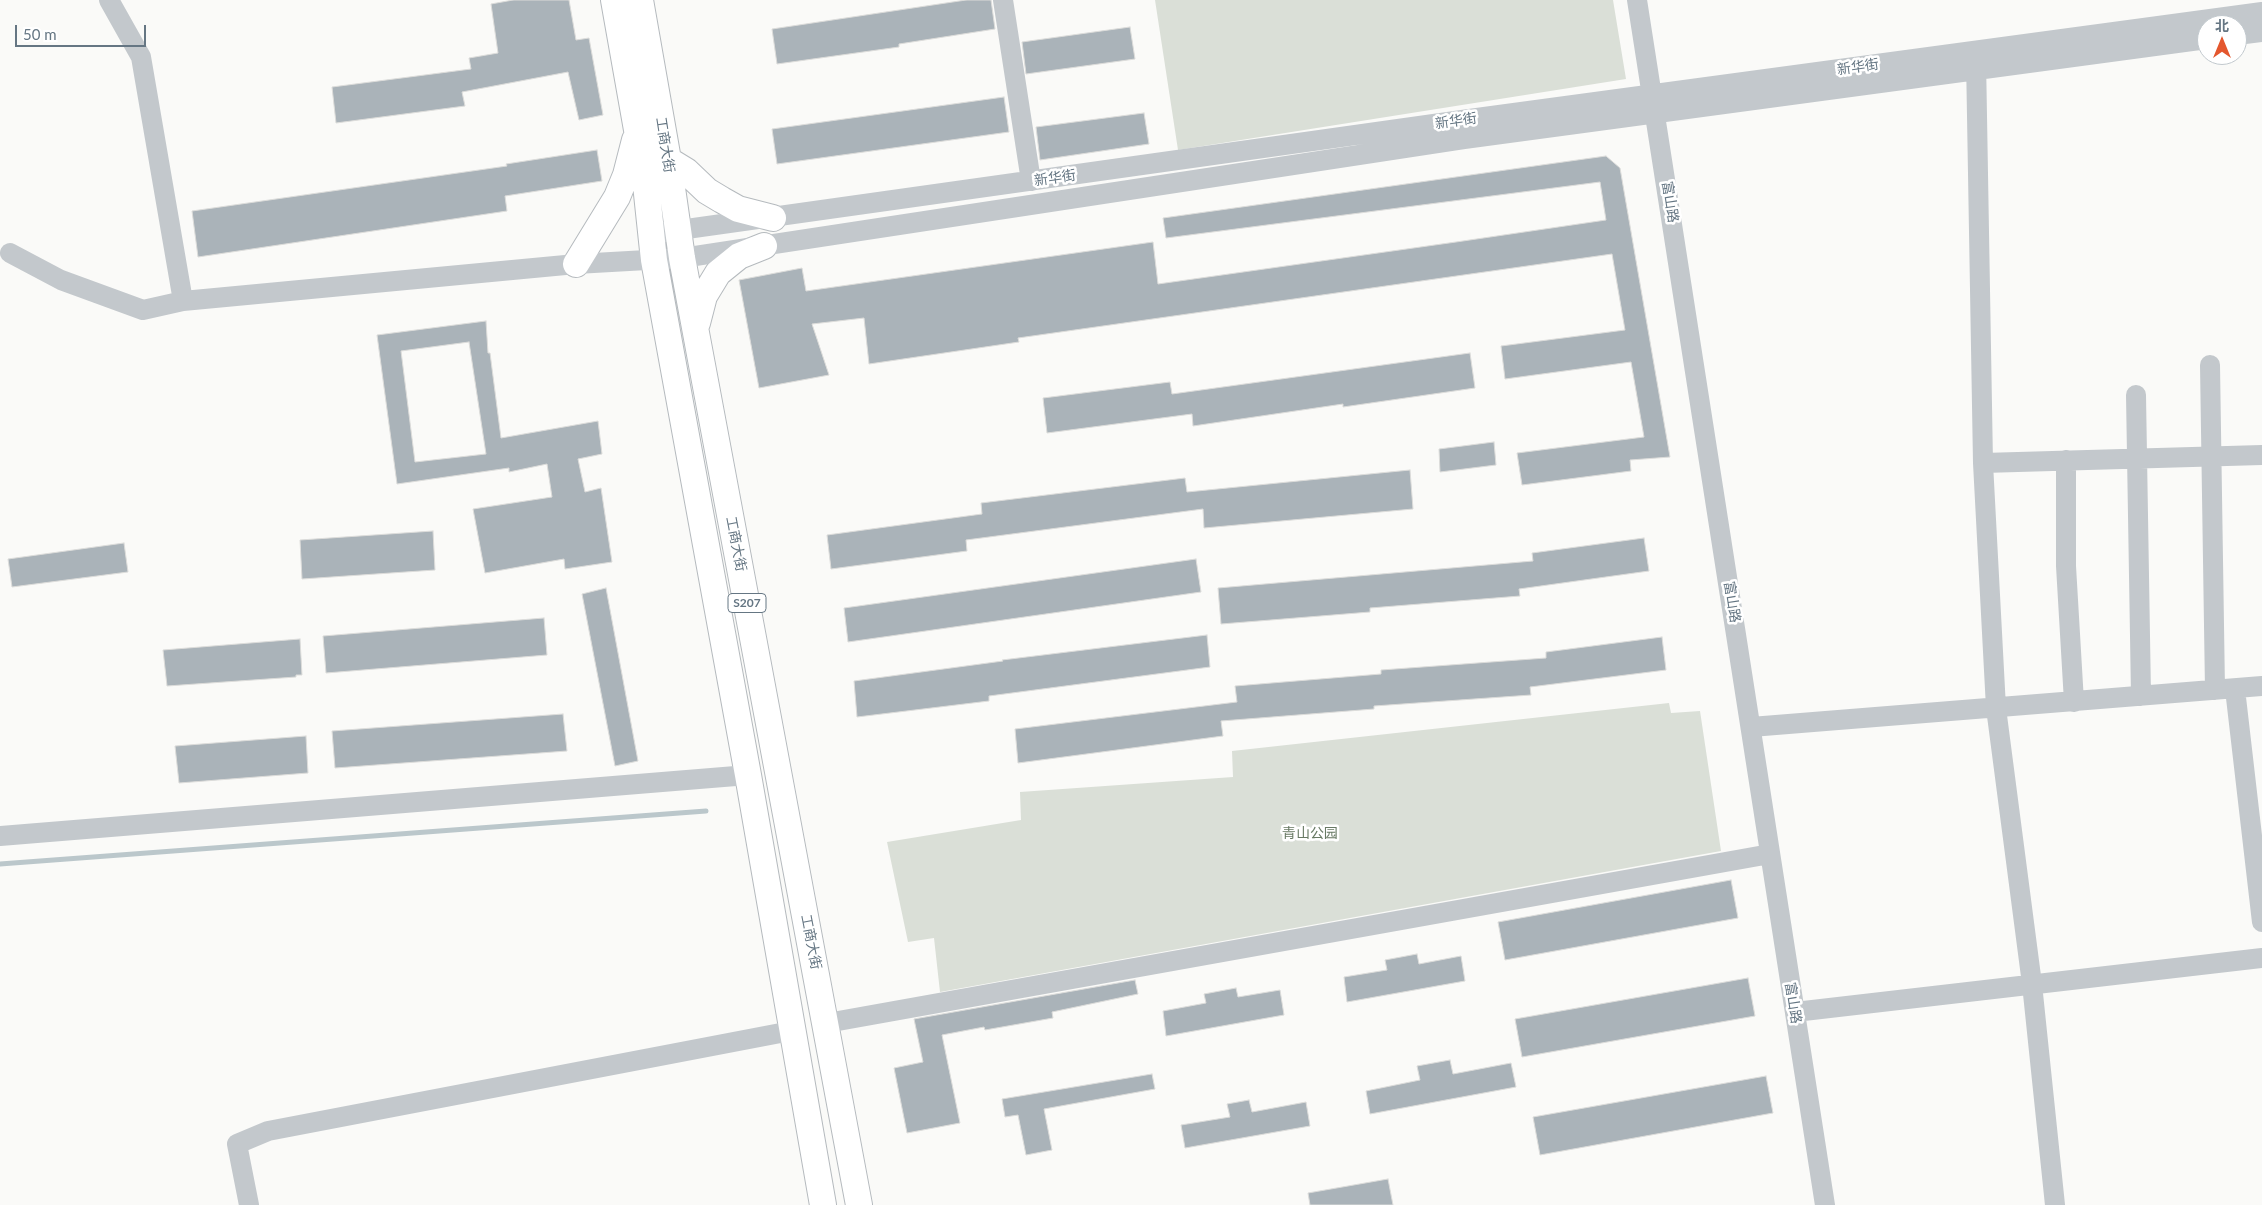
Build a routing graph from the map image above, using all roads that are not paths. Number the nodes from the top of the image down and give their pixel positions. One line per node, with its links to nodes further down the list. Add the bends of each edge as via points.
1 (109, 0): 23 (street, via 141,57)
2 (614, 0): 12 (main road, 工商大街 / S207)
3 (640, 0): 13 (main road, 工商大街 / S207)
4 (1003, 0): 14 (street)
5 (1637, 0): 11 (street, 富山路)
6 (2262, 12): 10 (street, 新华街)
7 (2262, 32): 8 (street)
8 (2247, 34)
9 (2197, 40): 10 (street, 新华街)
10 (1976, 60): 11 (street, 新华街); 31 (street)
11 (1654, 104): 14 (street, 新华街); 18 (street, 新华街, via 1464,139); 37 (street, 富山路)
12 (637, 129): 17 (main road, 工商大街 / S207); 22 (main road, via 617,197)
13 (668, 160): 15 (main road, via 722,200); 16 (main road, 工商大街 / S207)
14 (1031, 181): 15 (street, 新华街)
15 (773, 218): 16 (street, 新华街)
16 (678, 230): 17 (street, 新华街); 20 (main road, 工商大街 / S207)
17 (652, 234): 21 (main road, 工商大街 / S207)
18 (764, 246): 20 (street, 新华街); 24 (main road, via 728,263 714,278 699,309)
19 (10, 253): 23 (street, 新华街, via 61,280 143,310)
20 (682, 258): 21 (street, 新华街); 24 (main road, 工商大街 / S207)
21 (654, 260): 22 (street, 新华街); 38 (main road, 工商大街 / S207)
22 (576, 264): 23 (street, 新华街)
23 (183, 301)
24 (696, 336): 45 (main road, 工商大街 / S207)
25 (2210, 365): 28 (street)
26 (2136, 395): 29 (street)
27 (2262, 455): 28 (street)
28 (2211, 456): 29 (street); 33 (street)
29 (2136, 458): 30 (street); 34 (street)
30 (2066, 460): 31 (street); 35 (street, via 2066,566)
31 (1983, 462): 36 (street)
32 (2262, 686): 33 (street)
33 (2225, 689): 34 (street); 41 (street)
34 (2141, 696): 35 (street)
35 (2074, 702): 36 (street)
36 (1996, 708): 37 (street); 43 (street)
37 (1751, 727): 40 (street, 富山路)
38 (748, 775): 39 (street); 46 (main road, 工商大街 / S207)
39 (0, 836)
40 (1770, 854): 44 (street, 富山路); 45 (street)
41 (2262, 922)
42 (2262, 958): 43 (street)
43 (2032, 984): 44 (street); 51 (street)
44 (1795, 1012): 50 (street, 富山路)
45 (826, 1023): 49 (main road, 工商大街 / S207)
46 (791, 1031): 47 (street, via 268,1131 237,1144); 48 (main road, 工商大街 / S207)
47 (249, 1205)
48 (823, 1205)
49 (860, 1205)
50 (1825, 1205)
51 (2055, 1205)

